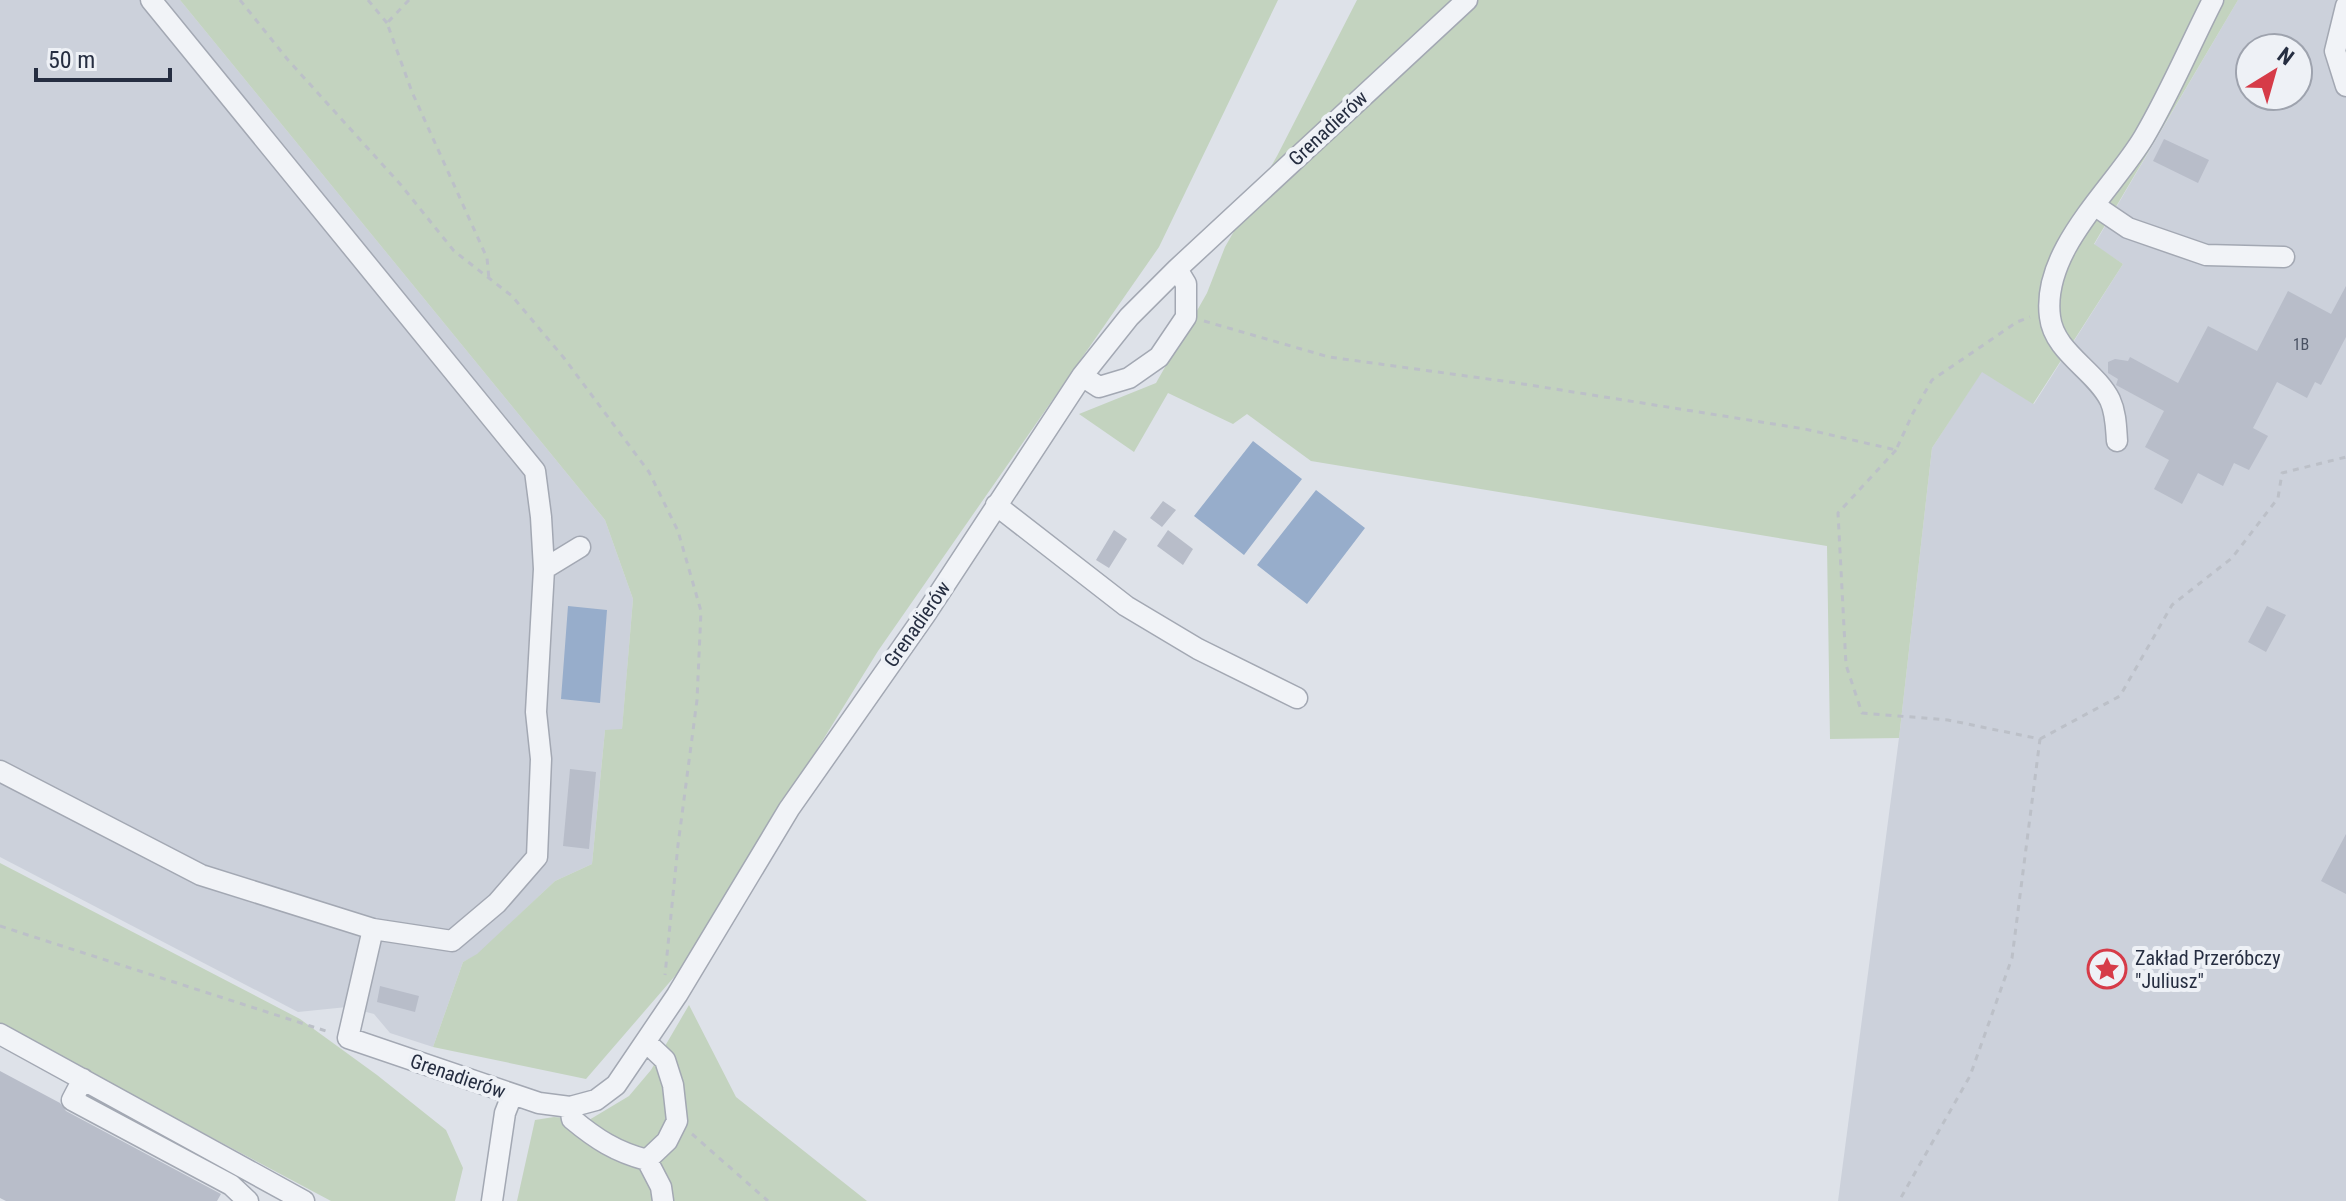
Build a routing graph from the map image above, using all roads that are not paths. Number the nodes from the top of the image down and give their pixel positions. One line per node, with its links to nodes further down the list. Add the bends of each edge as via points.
1 (151, 0): 13 (street, via 535,471)
2 (1467, 0): 8 (street, Grenadierów)
3 (2213, 0): 6 (street, via 2143,139)
4 (2346, 6): 5 (street, via 2335,51)
5 (2346, 86)
6 (2094, 205): 7 (street, via 2128,228 2206,255); 10 (street, via 2058,266 2049,316 2063,346 2111,402)
7 (2284, 257)
8 (1177, 269): 9 (street, Grenadierów, via 1129,317); 9 (street, via 1186,284 1186,317 1159,357 1129,378 1099,387)
9 (1082, 376): 11 (street, Grenadierów)
10 (2117, 441)
11 (996, 505): 14 (street, via 1126,606); 18 (street, Grenadierów, via 789,809)
12 (580, 547): 13 (street)
13 (544, 569): 16 (street, via 536,712 541,759 537,857 497,903 452,941)
14 (1297, 698)
15 (0, 771): 16 (street, via 201,875)
16 (373, 929): 20 (street, Grenadierów, via 348,1038)
17 (0, 1034): 19 (street)
18 (646, 1042): 21 (street, Grenadierów, via 616,1085 596,1100); 22 (street, via 665,1060 677,1121 667,1141)
19 (83, 1079): 23 (street, via 72,1100 231,1185); 24 (street)
20 (512, 1095): 21 (street, Grenadierów); 25 (street)
21 (570, 1107): 22 (street, via 572,1119 599,1142)
22 (647, 1160): 26 (street)
23 (248, 1201)
24 (304, 1201)
25 (492, 1201)
26 (663, 1201)

